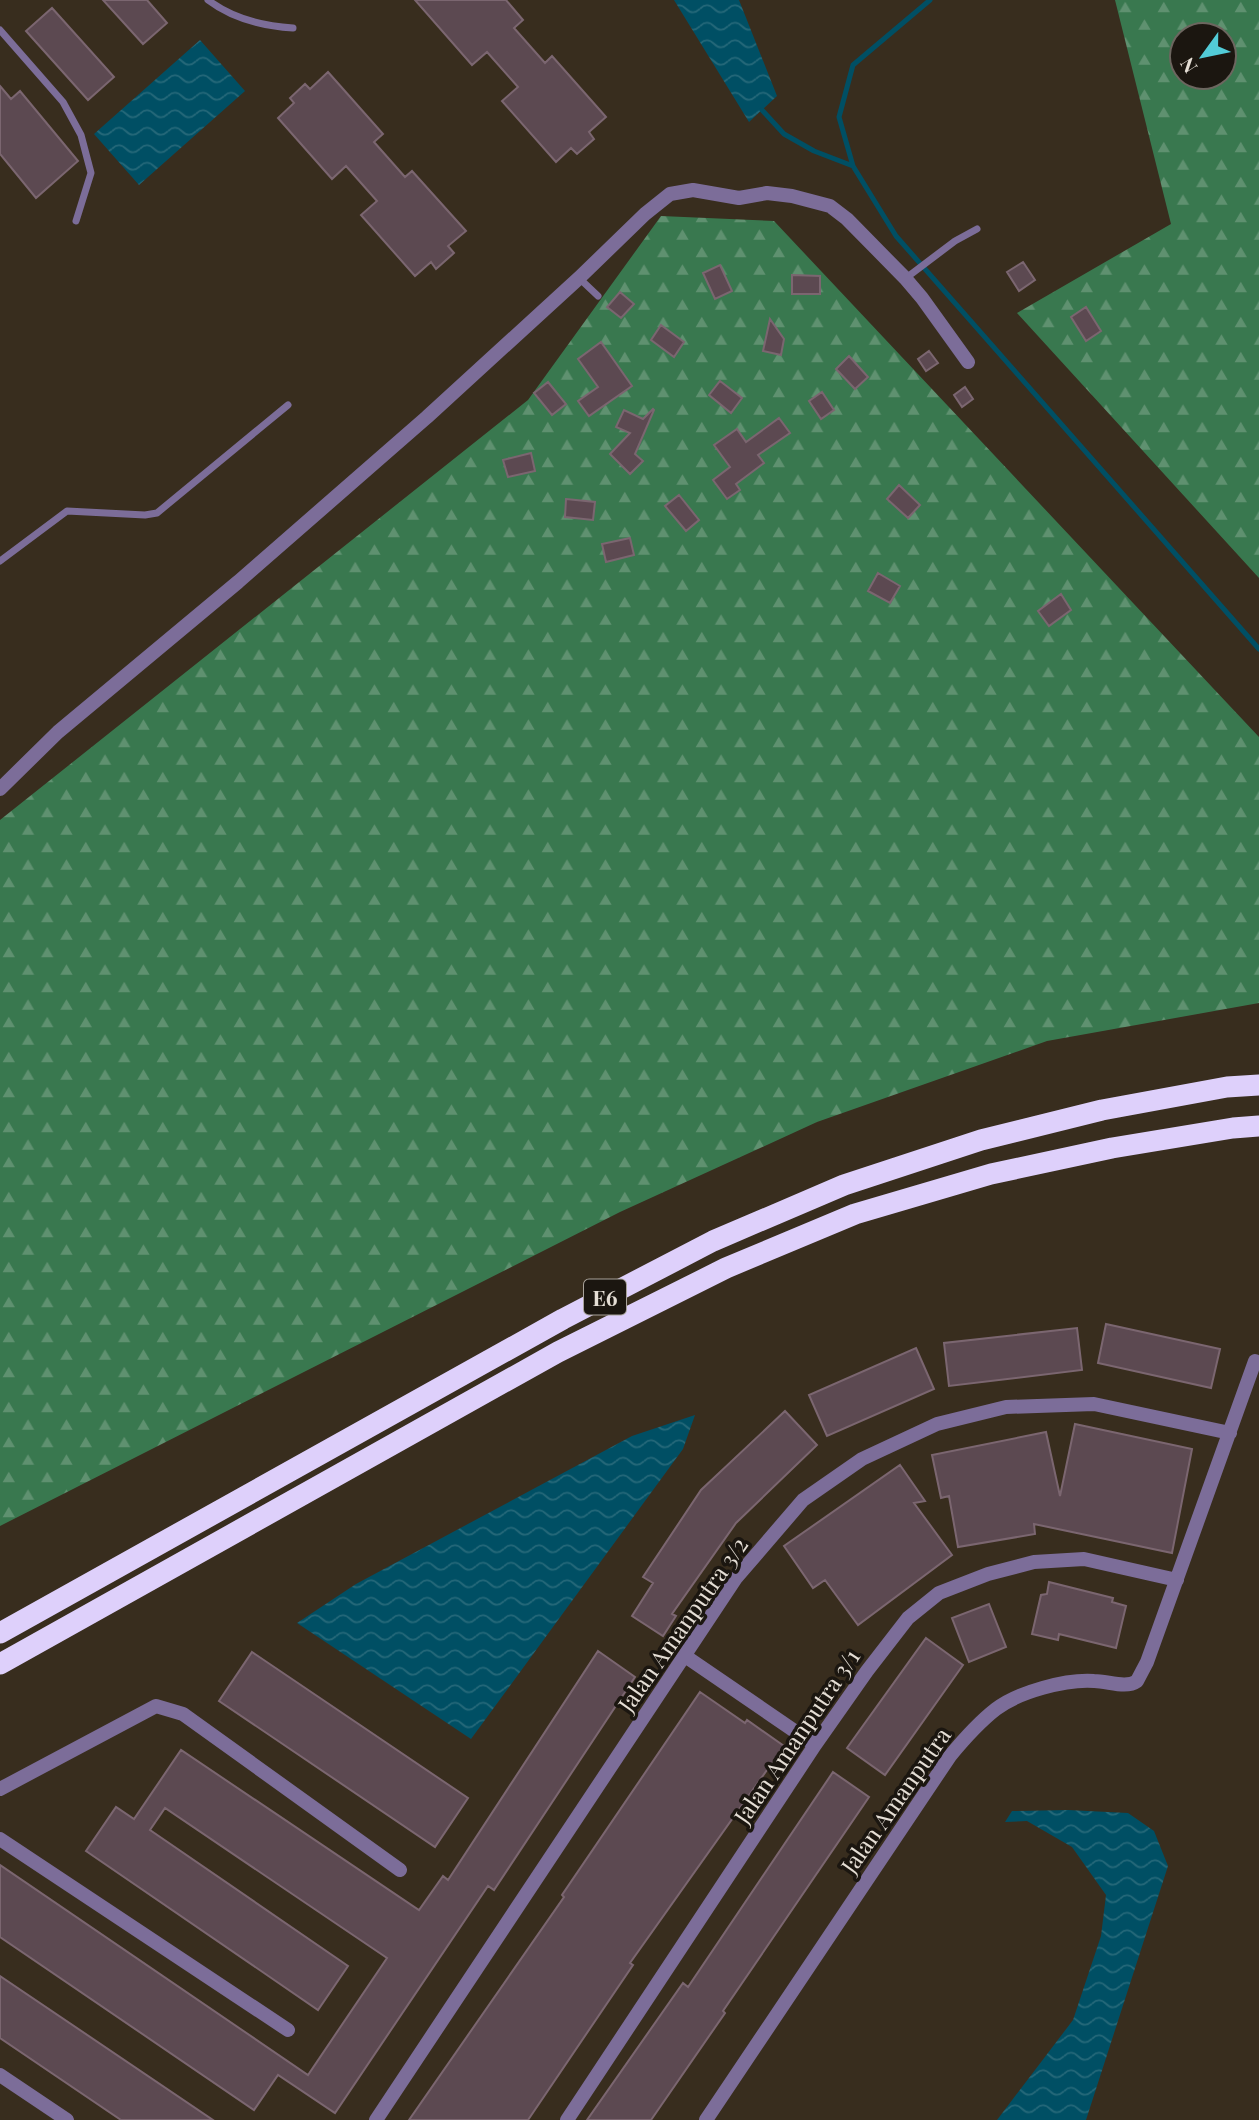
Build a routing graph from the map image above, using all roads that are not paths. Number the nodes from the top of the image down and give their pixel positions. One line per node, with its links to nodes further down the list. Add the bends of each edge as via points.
1 (208, 0): 2 (lane, via 245,20)
2 (293, 28)
3 (0, 30): 4 (lane, via 63,102 81,135 91,173)
4 (76, 221)
5 (977, 229): 7 (lane)
6 (579, 278): 7 (street, via 664,197 693,190 739,198 767,193 830,206); 8 (lane); 12 (street, via 238,582 58,732)
7 (905, 278): 9 (street)
8 (598, 296)
9 (968, 362)
10 (288, 405): 11 (lane, via 158,513 67,512)
11 (0, 561)
12 (0, 789)
13 (1259, 1085): 18 (highway, E6, via 1102,1110 981,1140 844,1185 713,1241 563,1319)
14 (1259, 1126): 20 (highway, E6, via 1112,1148 991,1174 855,1214 726,1268 558,1352)
15 (1255, 1361): 16 (street, Jalan Amanputra)
16 (1230, 1433): 17 (street, Jalan Amanputra); 19 (street, Jalan Amanputra 3/2, via 1094,1404 1006,1408 937,1424 862,1459 803,1500 736,1578)
17 (1177, 1580): 21 (street, Jalan Amanputra 3/1, via 1084,1559 1034,1562 939,1593 908,1618); 30 (street, Jalan Amanputra, via 1147,1662 1133,1684 1092,1680 1047,1685 998,1707 972,1730 950,1756)
18 (0, 1633)
19 (685, 1656): 21 (street); 28 (street, Jalan Amanputra 3/2)
20 (0, 1664)
21 (815, 1745): 29 (street, Jalan Amanputra 3/1)
22 (0, 1789): 24 (street, via 156,1706 183,1714)
23 (0, 1839): 25 (street)
24 (400, 1870)
25 (288, 2030)
26 (0, 2075): 27 (street)
27 (67, 2120)
28 (376, 2120)
29 (567, 2120)
30 (706, 2120)

